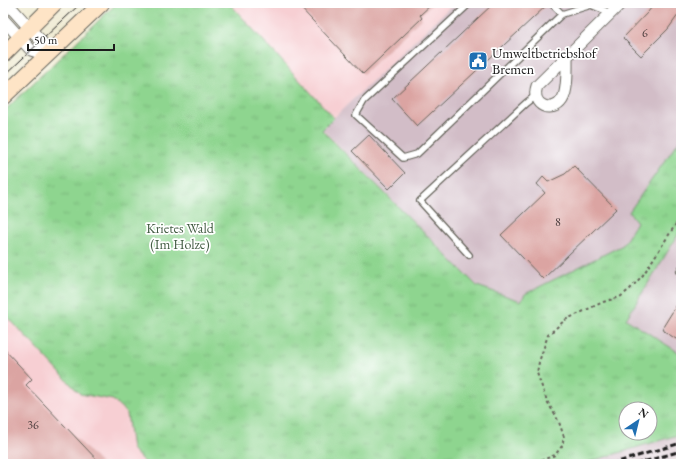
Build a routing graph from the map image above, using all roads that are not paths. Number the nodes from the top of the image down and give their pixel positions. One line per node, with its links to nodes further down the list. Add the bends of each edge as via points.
1 (6, 3): 10 (street)
2 (54, 3): 10 (main road)
3 (102, 3): 12 (main road)
4 (470, 3): 8 (lane, via 364,101 356,115 403,158 417,154)
5 (551, 3): 8 (lane)
6 (621, 3): 7 (street)
7 (611, 13): 8 (lane, via 591,5); 13 (street)
8 (562, 14)
9 (3, 19): 10 (street)
10 (24, 33): 11 (main road); 12 (street, via 41,41)
11 (3, 55)
12 (47, 55): 15 (main road)
13 (568, 56): 14 (street, via 537,86); 14 (street, via 565,93 562,100 550,107 537,101)
14 (535, 96): 16 (lane, via 420,202)
15 (3, 97)
16 (469, 255)

